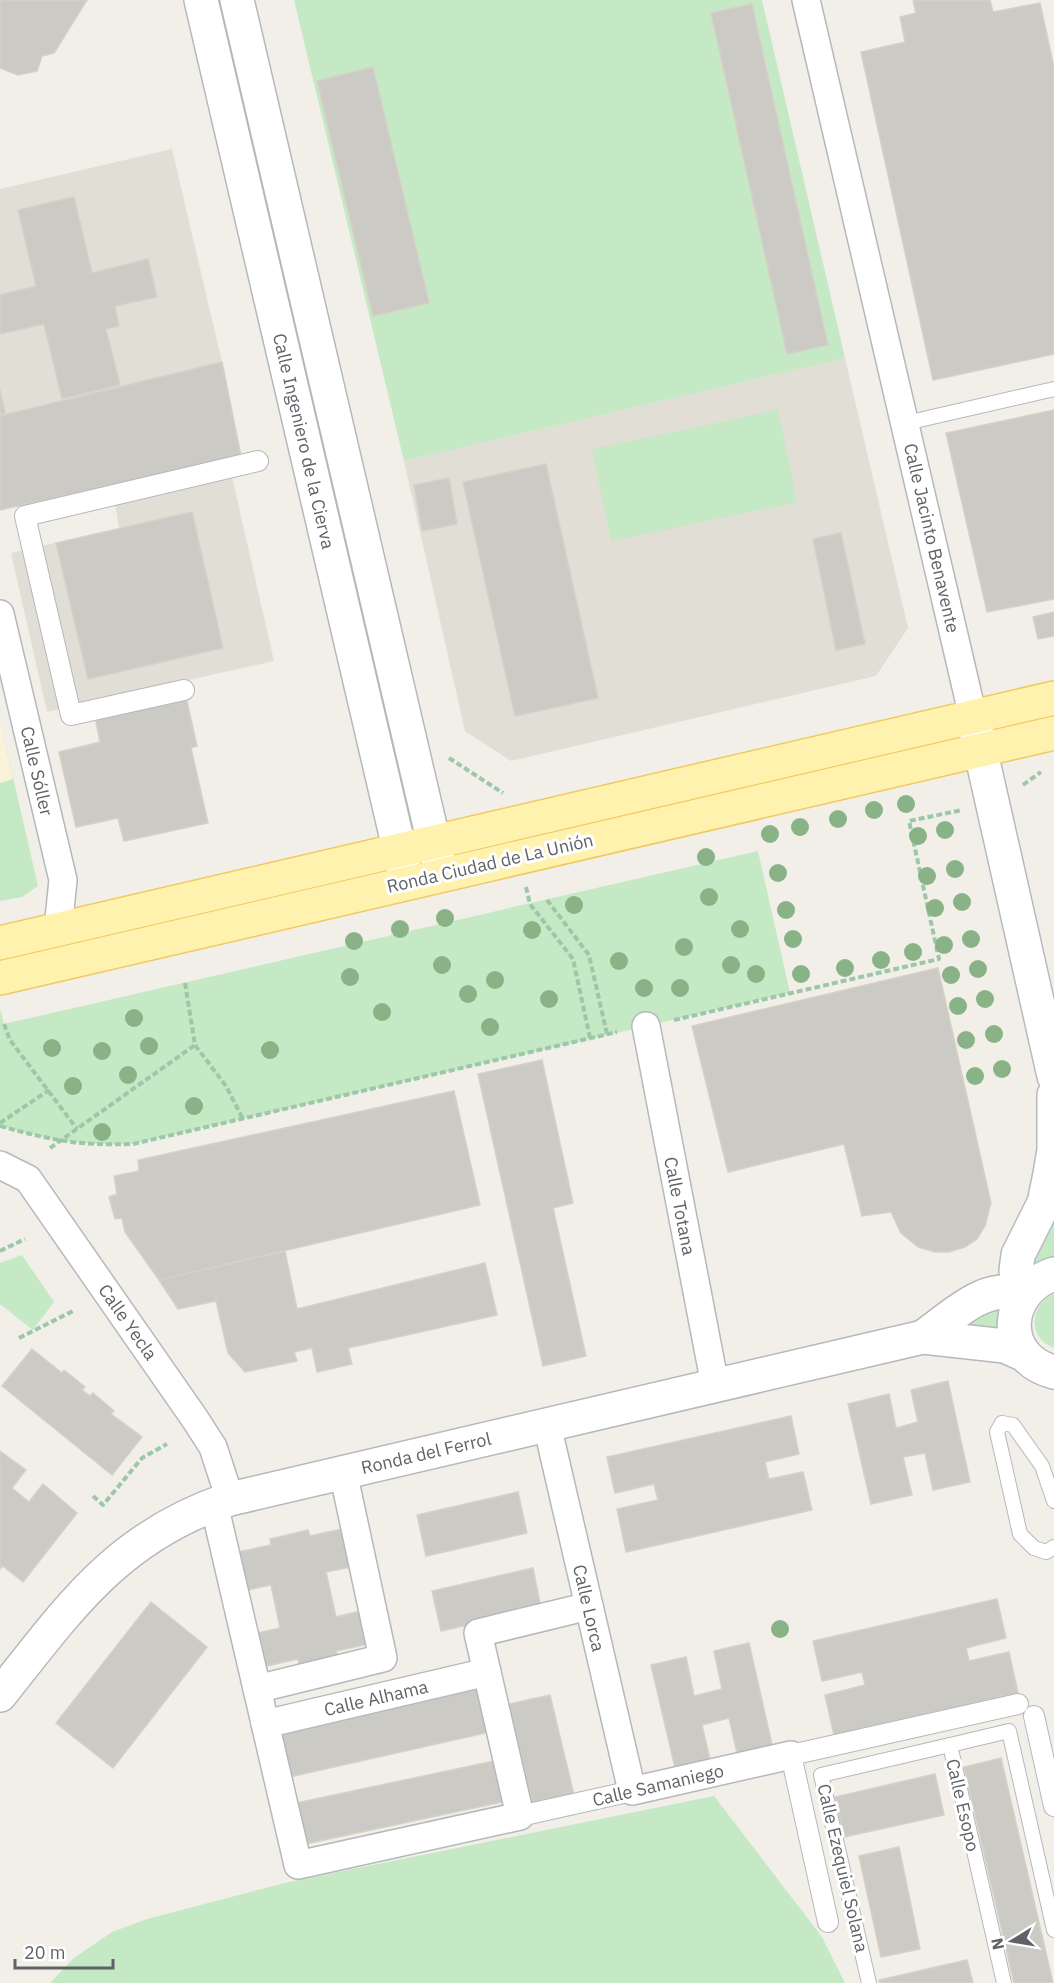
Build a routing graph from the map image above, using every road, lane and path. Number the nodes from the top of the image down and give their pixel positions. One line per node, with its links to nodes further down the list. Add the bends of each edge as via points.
1 (201, 0): 17 (street, Calle Ingeniero de la Cierva)
2 (237, 0): 16 (street)
3 (806, 0): 5 (street, Calle Jacinto Benavente)
4 (1054, 389): 5 (lane)
5 (906, 423): 10 (street, Calle Jacinto Benavente)
6 (258, 461): 8 (street, via 25,516 71,715)
7 (0, 614): 22 (street, Calle Sóller, via 63,880)
8 (184, 690)
9 (1054, 698): 10 (main road, Ronda Ciudad de La Unión)
10 (973, 717): 12 (street, Calle Jacinto Benavente); 15 (main road, Ronda Ciudad de La Unión)
11 (1054, 733): 12 (main road, Ronda Ciudad de La Unión)
12 (980, 750): 18 (main road, Ronda Ciudad de La Unión); 31 (street, Calle Jacinto Benavente)
13 (444, 755): 15 (path, via 503,792)
14 (950, 812): 27 (path, via 909,821 939,958)
15 (510, 823): 16 (main road, Ronda Ciudad de La Unión)
16 (434, 840): 17 (main road, Ronda Ciudad de La Unión); 19 (street)
17 (399, 849): 20 (street, Calle Ingeniero de la Cierva); 22 (main road, Ronda Ciudad de La Unión)
18 (518, 856): 19 (main road, Ronda Ciudad de La Unión); 29 (path, via 530,904 573,959)
19 (441, 874): 20 (main road, Ronda Ciudad de La Unión)
20 (407, 882): 24 (main road, Ronda Ciudad de La Unión)
21 (547, 900): 28 (path, via 589,955)
22 (58, 929): 23 (main road, Ronda Ciudad de La Unión)
23 (0, 943)
24 (0, 978)
25 (185, 983): 30 (path)
26 (4, 1024): 32 (path, via 10,1040)
27 (646, 1026): 28 (path); 48 (street, Calle Totana)
28 (607, 1034): 29 (path)
29 (590, 1038): 34 (path)
30 (195, 1046): 34 (path, via 226,1086); 36 (path)
31 (1054, 1076)
32 (49, 1090): 35 (path); 36 (path)
33 (1054, 1095): 43 (street, via 1054,1150 1044,1203 1018,1255 1016,1271)
34 (243, 1119): 37 (path, via 133,1143 96,1146)
35 (0, 1124): 37 (path)
36 (77, 1129): 37 (path)
37 (59, 1142): 38 (path)
38 (50, 1148)
39 (0, 1165): 53 (street, Calle Yecla, via 28,1179 195,1419 213,1447)
40 (25, 1239): 41 (path)
41 (0, 1251)
42 (1054, 1274): 43 (street)
43 (1023, 1294): 45 (street, Ronda del Ferrol, via 1001,1290 985,1294); 47 (street, via 1014,1325 1019,1346)
44 (75, 1310): 46 (path)
45 (923, 1337): 47 (street, Ronda del Ferrol, via 1005,1346); 48 (street, Ronda del Ferrol)
46 (19, 1338)
47 (1045, 1369)
48 (715, 1385): 49 (street, Ronda del Ferrol)
49 (547, 1425): 51 (street, Ronda del Ferrol); 56 (street, Calle Lorca)
50 (167, 1444): 52 (path, via 142,1458 103,1505)
51 (343, 1472): 53 (street, Ronda del Ferrol); 58 (street, via 383,1658)
52 (93, 1496)
53 (222, 1502): 58 (street, Calle Yecla); 59 (street, Ronda del Ferrol, via 180,1518 120,1556 70,1608)
54 (1054, 1502): 55 (lane, via 1035,1455 1013,1425 1002,1424 997,1432 1020,1534 1034,1548 1046,1552)
55 (1054, 1547)
56 (589, 1606): 57 (street, via 478,1633); 65 (street, Calle Lorca)
57 (487, 1672): 62 (street, Calle Alhama); 67 (street)
58 (257, 1689): 62 (street, Calle Yecla)
59 (0, 1695)
60 (1018, 1704): 64 (street, Calle Samaniego)
61 (1034, 1716): 66 (street)
62 (265, 1724): 68 (street, Calle Yecla)
63 (950, 1745): 70 (lane, Calle Esopo, via 1009,1731); 71 (lane, Calle Ezequiel Solana, via 821,1775); 72 (lane, Calle Esopo)
64 (791, 1755): 65 (street, Calle Samaniego); 69 (street, Calle Ezequiel Solana)
65 (632, 1791): 67 (street, Calle Samaniego)
66 (1054, 1806)
67 (520, 1816): 68 (street, Calle Samaniego)
68 (298, 1865)
69 (828, 1922)
70 (1054, 1930)
71 (869, 1983)
72 (1004, 1983)

